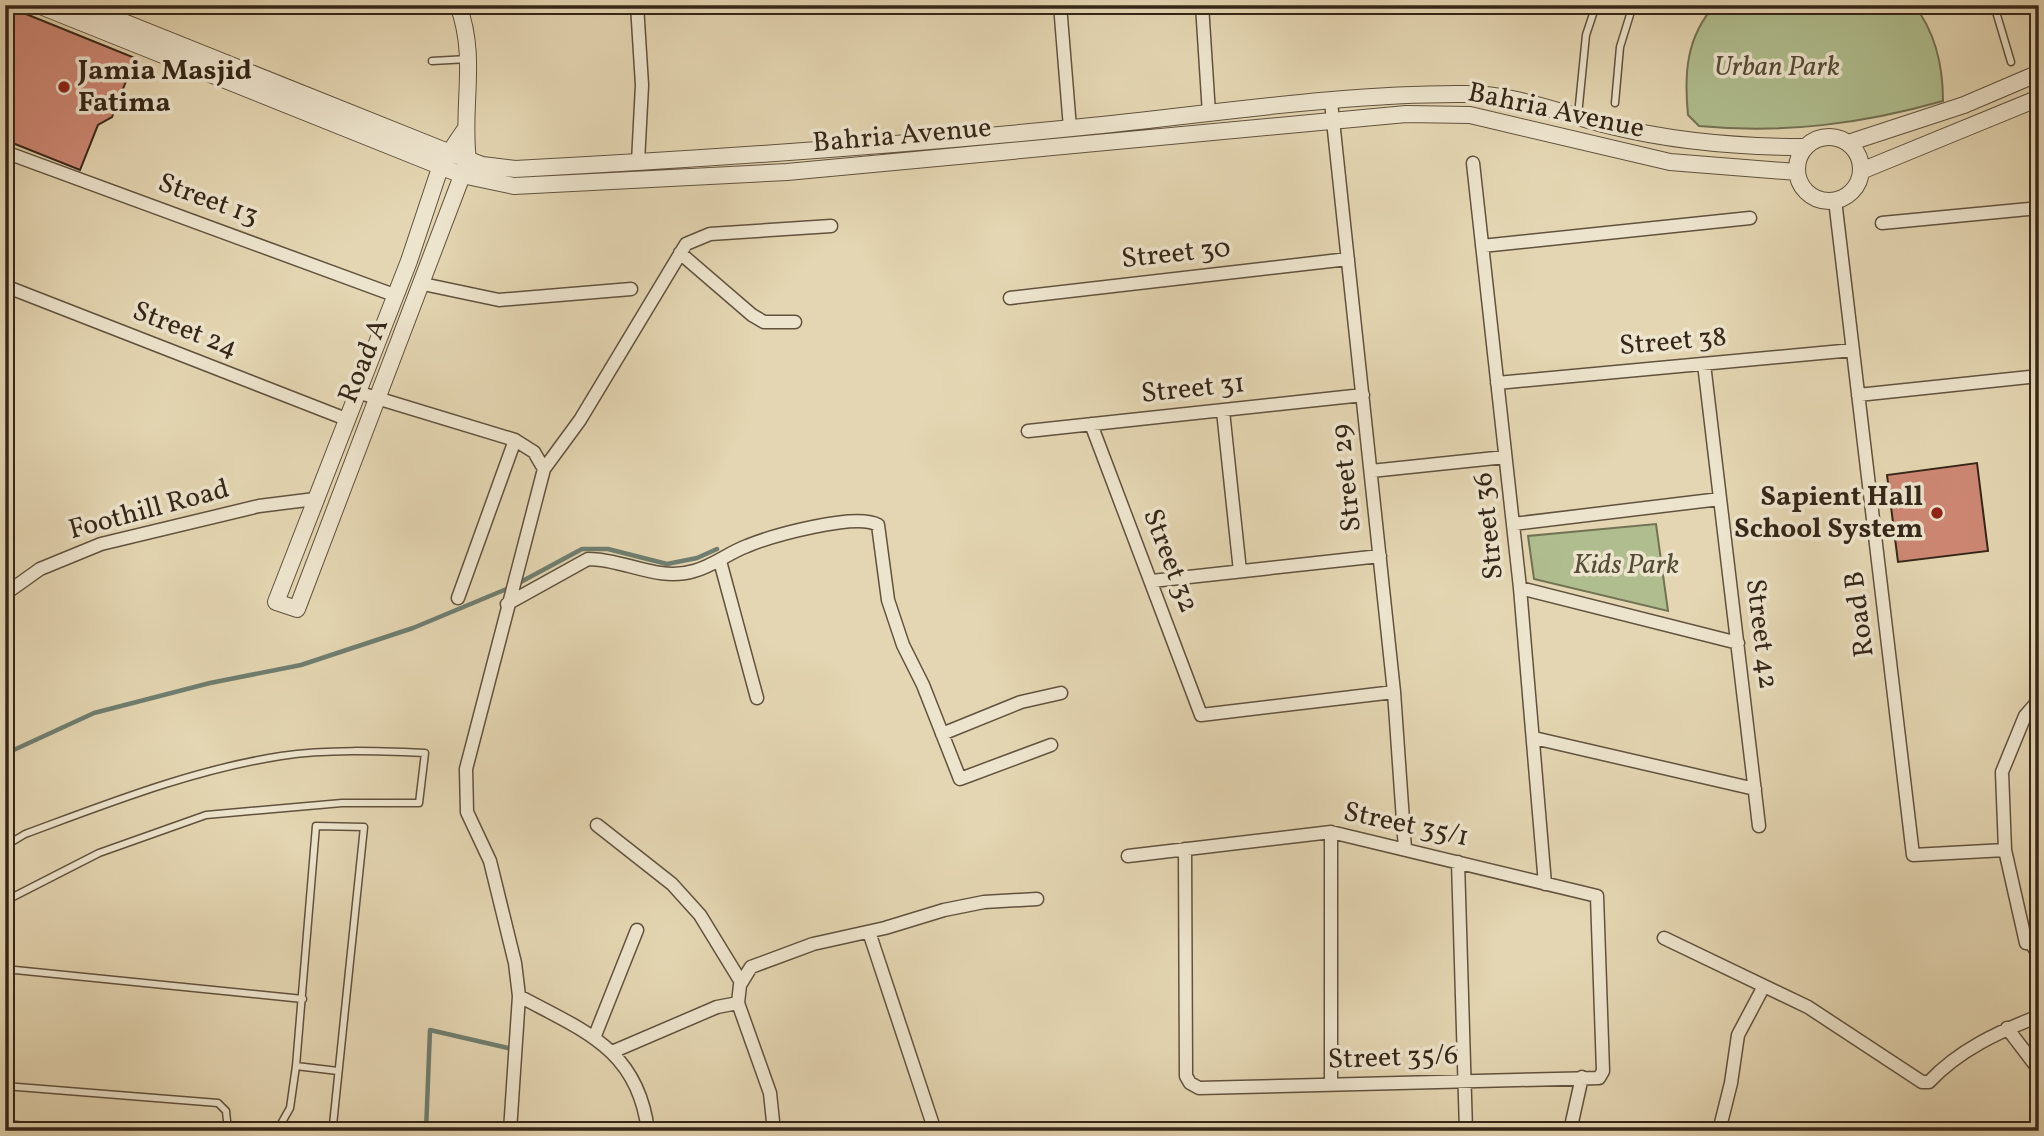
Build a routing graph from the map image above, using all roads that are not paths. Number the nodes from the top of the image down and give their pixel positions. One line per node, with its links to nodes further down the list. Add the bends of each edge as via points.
1 (38, 5): 25 (street, Bahria Avenue)
2 (81, 5): 25 (street, Bahria Avenue)
3 (458, 5): 10 (street, Road A)
4 (638, 5): 27 (street, via 642,85)
5 (1060, 5): 20 (street)
6 (1202, 5): 17 (street)
7 (1596, 5): 18 (lane, via 1586,35)
8 (1633, 5): 16 (lane, via 1620,47)
9 (1994, 5): 12 (lane)
10 (470, 59): 11 (lane); 21 (street, Road A)
11 (432, 61)
12 (2011, 62)
13 (2039, 73): 22 (street, via 1964,105)
14 (2039, 98): 29 (street)
15 (1331, 102): 17 (street, Bahria Avenue); 18 (street, Bahria Avenue, via 1406,94 1471,94 1528,100); 19 (street, Street 29)
16 (1615, 103)
17 (1209, 114): 20 (street, Bahria Avenue)
18 (1578, 115): 23 (street, Bahria Avenue, via 1674,139 1741,147)
19 (1333, 123): 30 (street, Bahria Avenue, via 1406,114 1470,115 1670,162); 31 (street, Bahria Avenue, via 787,172 514,186); 39 (street, Street 29)
20 (1070, 128): 27 (street, Bahria Avenue)
21 (464, 131): 25 (street, Road A); 26 (street, Road A)
22 (1848, 143): 23 (street, via 1831,137); 29 (street)
23 (1805, 147): 30 (street)
24 (5, 152): 43 (street, Street 13)
25 (445, 159): 26 (street, Bahria Avenue); 31 (street, Bahria Avenue); 43 (street, Road A)
26 (468, 160): 27 (street, Bahria Avenue, via 515,169); 31 (street, Road A)
27 (638, 162)
28 (1473, 163): 37 (street, Street 36)
29 (1861, 171): 32 (street, via 1853,190)
30 (1797, 172): 32 (street, via 1814,198)
31 (462, 176): 40 (street, Road A)
32 (1835, 200): 46 (street, Road B)
33 (2039, 208): 35 (street)
34 (1750, 218): 37 (street)
35 (1882, 223)
36 (831, 226): 38 (street, via 709,234 686,244)
37 (1482, 246): 49 (street, Street 36)
38 (680, 253): 45 (street, via 752,315 764,322); 60 (street, via 580,420)
39 (1348, 259): 44 (street, Street 30); 52 (street, Street 29)
40 (423, 284): 42 (street, via 499,300); 53 (street, Road A)
41 (5, 286): 55 (street, Street 24)
42 (631, 289)
43 (394, 295): 50 (street, Road A)
44 (1010, 298)
45 (795, 322)
46 (1853, 350): 47 (street, Street 38); 51 (street, Road B)
47 (1704, 364): 49 (street, Street 38); 63 (street, Street 42)
48 (2039, 376): 51 (street)
49 (1497, 383): 59 (street, Street 36)
50 (357, 392): 53 (street); 55 (street, Road A)
51 (1858, 395): 88 (street, Road B, via 1913,855)
52 (1363, 396): 54 (street, Street 31); 61 (street, Street 29)
53 (376, 399): 58 (street); 62 (street, Road A, via 297,609 276,602)
54 (1223, 411): 56 (street, Street 31); 67 (street)
55 (346, 419): 62 (street, Road A)
56 (1091, 424): 57 (street, Street 31); 68 (street, Street 32)
57 (1028, 431)
58 (514, 440): 60 (street, via 534,452); 71 (street)
59 (1506, 457): 61 (street); 64 (street, Street 36)
60 (544, 469): 72 (street)
61 (1371, 471): 65 (street, Street 29)
62 (315, 499): 70 (street, Foothill Road, via 259,506 101,544 40,569)
63 (1720, 499): 64 (street); 73 (street, Street 42)
64 (1513, 524): 69 (street, Street 36)
65 (1380, 556): 67 (street); 74 (street, Street 29)
66 (720, 561): 72 (street, via 692,572 663,576 589,559); 76 (street); 78 (street, via 747,546 794,532 856,522 878,525 888,600)
67 (1240, 571): 68 (street)
68 (1152, 581): 74 (street, Street 32, via 1201,715)
69 (1520, 588): 73 (street); 79 (street, Street 36)
70 (5, 594)
71 (458, 598)
72 (509, 600): 102 (street, via 466,769 467,812 490,861)
73 (1738, 643): 81 (street, Street 42)
74 (1394, 692): 87 (street, Street 29)
75 (1061, 693): 78 (street, via 1021,702)
76 (757, 698)
77 (2039, 700): 88 (street, via 2025,716 2002,772)
78 (942, 734): 80 (street, via 960,779)
79 (1534, 738): 81 (street); 91 (street, Street 36)
80 (1051, 745)
81 (1755, 789): 83 (street, Street 42)
82 (597, 825): 100 (street, via 672,884 700,915)
83 (1759, 827)
84 (1331, 832): 86 (street, Street 35/1); 87 (street, Street 35/1); 115 (street)
85 (5, 846): 93 (lane, via 25,834 170,780 282,756 425,753 419,803 342,803 206,815 99,853)
86 (1185, 849): 89 (street, Street 35/1); 115 (street, Street 35/6, via 1186,1076 1190,1083 1199,1088)
87 (1405, 849): 90 (street, Street 35/1)
88 (2005, 850): 97 (street)
89 (1128, 856)
90 (1458, 862): 91 (street, Street 35/1); 114 (street)
91 (1545, 884): 113 (street, Street 35/1, via 1597,896 1604,1062)
92 (1037, 899): 95 (street, via 984,902)
93 (5, 900)
94 (637, 930): 107 (street)
95 (869, 932): 100 (street, via 813,944 751,967); 125 (street)
96 (1664, 938): 101 (street)
97 (2032, 942): 98 (street)
98 (2039, 955)
99 (5, 969): 103 (lane)
100 (741, 982): 104 (street)
101 (1764, 986): 106 (street, via 1808,1007 1922,1082 1929,1082 1948,1061); 128 (street, via 1738,1035)
102 (519, 996): 107 (street); 122 (street)
103 (303, 999): 109 (lane); 111 (lane, via 316,826 364,827)
104 (738, 1003): 108 (street, via 717,1007); 124 (street, via 770,1093)
105 (2039, 1016): 106 (street)
106 (2007, 1028): 110 (street)
107 (594, 1038): 108 (street)
108 (612, 1052): 123 (street, via 633,1077)
109 (296, 1066): 111 (lane); 121 (lane, via 290,1108)
110 (2039, 1070)
111 (338, 1071): 118 (lane)
112 (1582, 1077): 113 (street, Street 35/6); 114 (street, Street 35/6); 127 (street)
113 (1599, 1078)
114 (1466, 1080): 115 (street, Street 35/6); 126 (street)
115 (1331, 1084)
116 (5, 1086): 120 (lane, via 218,1103 226,1111)
117 (5, 1124): 119 (lane)
118 (333, 1125)
119 (81, 1131)
120 (228, 1131)
121 (277, 1131)
122 (510, 1131)
123 (648, 1131)
124 (774, 1131)
125 (935, 1131)
126 (1466, 1131)
127 (1570, 1131)
128 (1718, 1131)

